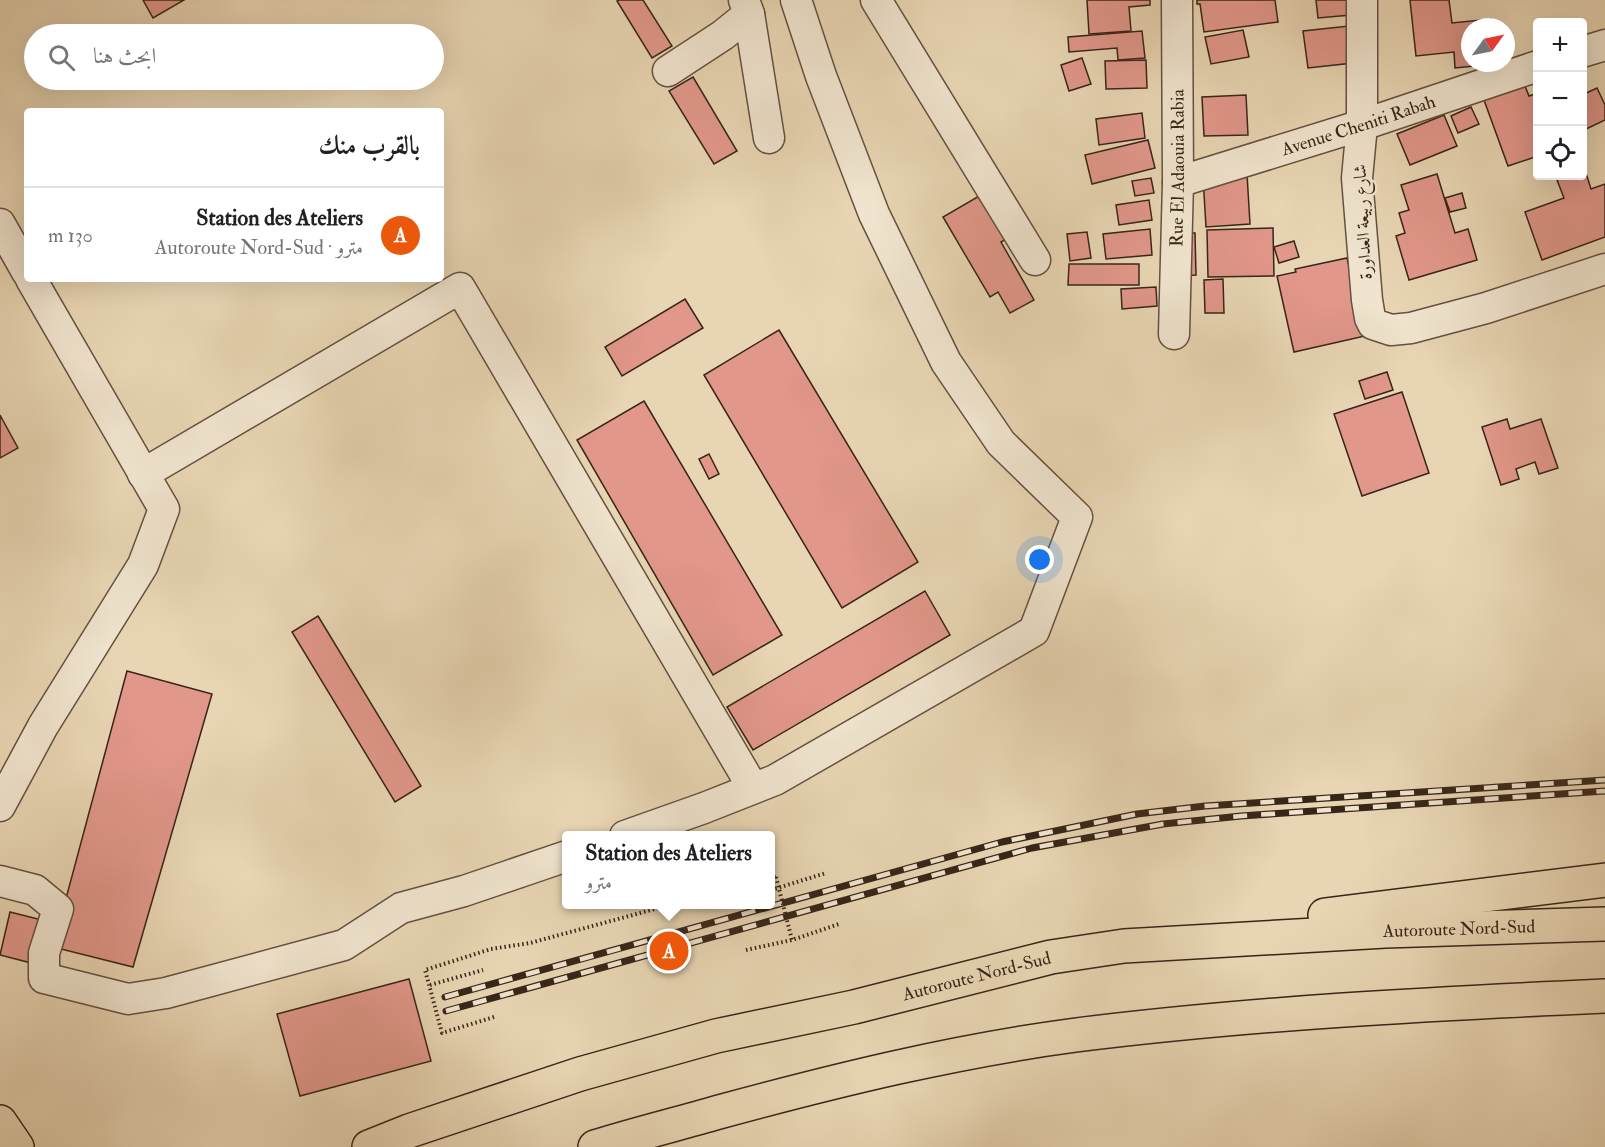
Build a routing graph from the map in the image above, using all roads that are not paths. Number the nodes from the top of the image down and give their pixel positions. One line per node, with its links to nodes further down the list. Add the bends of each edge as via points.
1 (876, 0): 14 (street)
2 (1177, 0): 12 (street, Rue El Adaouia Rabia)
3 (1362, 0): 10 (street, شارع ربيعة العداورة)
4 (803, 2): 20 (street, via 821,76 874,214 946,362 1001,443 1077,517 1034,631 775,780)
5 (746, 7): 9 (street, via 723,35); 11 (street)
6 (1605, 45): 7 (street)
7 (1587, 50)
8 (1533, 68): 10 (street, Avenue Cheniti Rabah)
9 (668, 70)
10 (1362, 125): 12 (street, Avenue Cheniti Rabah); 16 (street, شارع ربيعة العداورة, via 1357,178 1367,300 1373,324 1391,330 1411,328)
11 (768, 138)
12 (1178, 182): 18 (street, Rue El Adaouia Rabia)
13 (0, 224): 15 (street)
14 (1035, 260)
15 (24, 267)
16 (1605, 269)
17 (33, 282): 19 (street)
18 (1174, 334)
19 (143, 474): 20 (street, via 460,288); 21 (street, via 164,509 143,565 43,726)
20 (753, 788): 22 (street)
21 (0, 806)
22 (639, 831)
23 (562, 858): 25 (street, via 401,908 344,945 166,993 128,999 44,978 44,953 58,909 35,890)
24 (1605, 880): 27 (main road, via 1333,913)
25 (0, 881)
26 (1605, 924): 27 (main road, Autoroute Nord-Sud, via 1385,931)
27 (1124, 946): 31 (main road, Autoroute Nord-Sud, via 1051,957 854,1007 716,1036 580,1074)
28 (1605, 996): 32 (main road, via 1267,1015 1075,1035 797,1090)
29 (0, 1122): 30 (main road)
30 (17, 1147)
31 (369, 1147)
32 (596, 1147)

